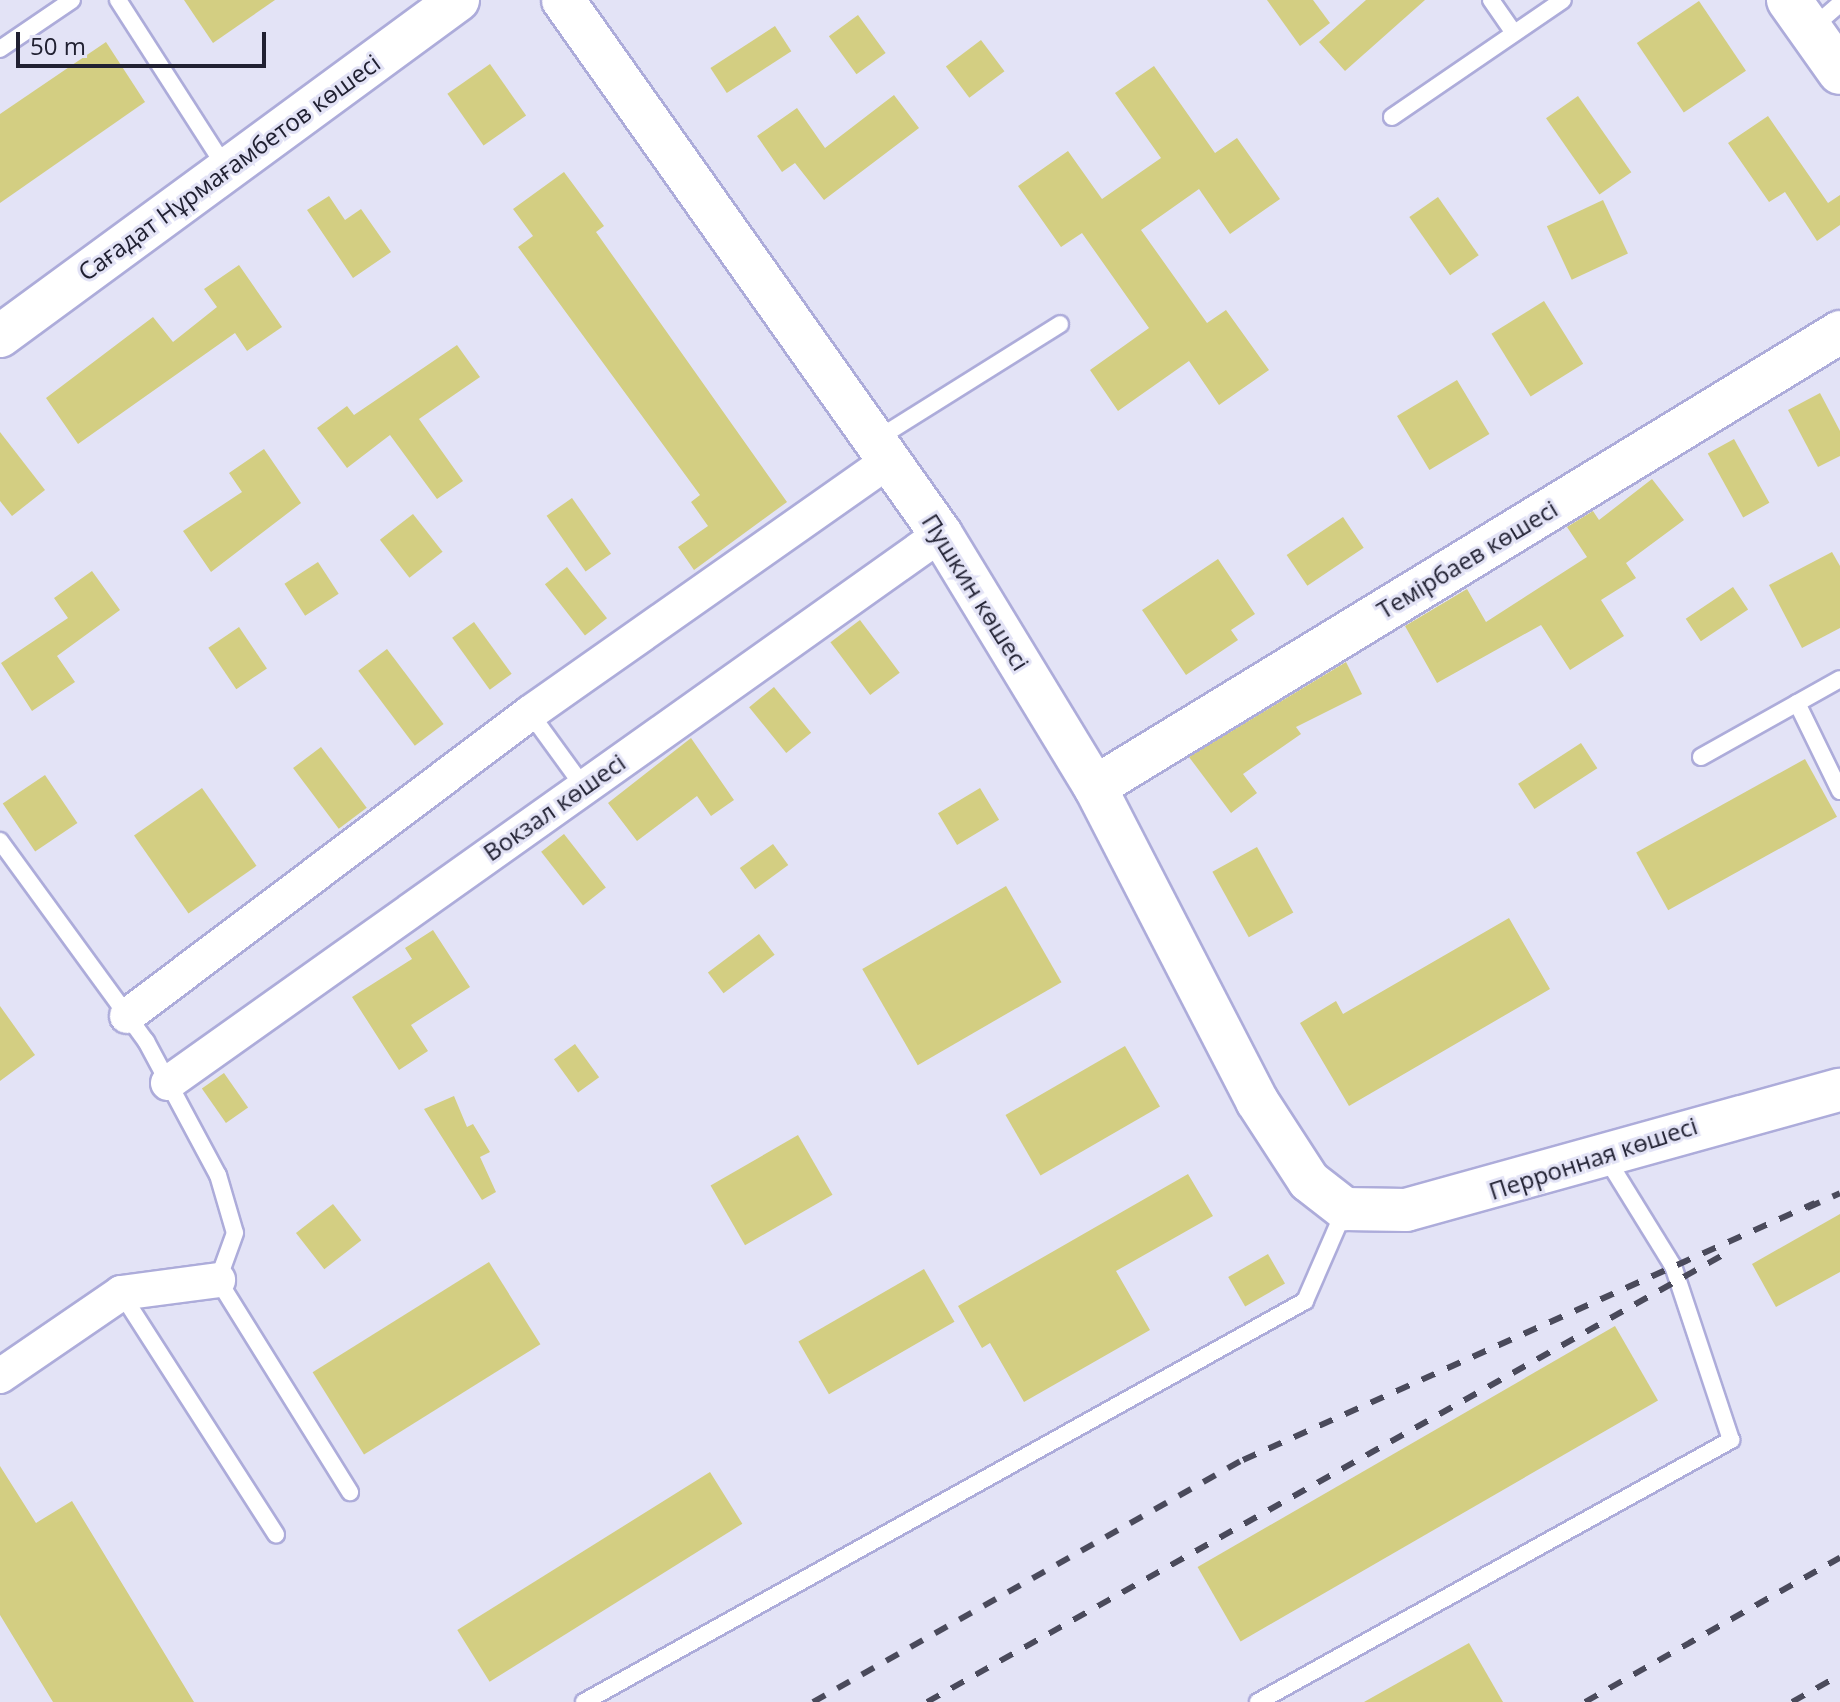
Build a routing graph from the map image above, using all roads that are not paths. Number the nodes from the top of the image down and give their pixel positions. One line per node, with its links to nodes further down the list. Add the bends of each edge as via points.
1 (72, 0): 9 (lane)
2 (118, 0): 12 (lane)
3 (458, 0): 12 (street, Сағадат Нұрмағамбетов көшесі)
4 (563, 0): 16 (street, Пушкин көшесі)
5 (1491, 0): 8 (lane)
6 (1563, 0): 8 (lane)
7 (1813, 11): 10 (main road)
8 (1514, 33): 11 (lane)
9 (0, 49)
10 (1840, 72)
11 (1392, 117)
12 (226, 168): 15 (street, Сағадат Нұрмағамбетов көшесі)
13 (1060, 324): 16 (lane)
14 (1840, 332): 23 (street, Темірбаев көшесі)
15 (0, 336)
16 (884, 449): 17 (street, Пушкин көшесі); 20 (street)
17 (941, 534): 22 (street, Вокзал көшесі); 23 (street, Пушкин көшесі)
18 (1840, 679): 19 (lane)
19 (1797, 703): 21 (lane); 24 (lane)
20 (530, 713): 22 (lane); 26 (street)
21 (1701, 757)
22 (583, 786): 27 (street, Вокзал көшесі)
23 (1095, 787): 30 (street, Пушкин көшесі, via 1277,1134 1309,1181)
24 (1840, 791)
25 (0, 841): 26 (lane)
26 (127, 1016): 27 (lane)
27 (168, 1083): 31 (lane, via 218,1175 235,1233)
28 (1840, 1090): 29 (street, Перронная көшесі)
29 (1602, 1151): 30 (street, Перронная көшесі, via 1475,1195 1406,1210); 37 (lane, via 1673,1266 1731,1440)
30 (1345, 1209): 36 (lane, via 1305,1301)
31 (218, 1280): 32 (street); 34 (lane)
32 (121, 1293): 33 (street); 35 (lane)
33 (0, 1376)
34 (350, 1492)
35 (276, 1534)
36 (584, 1702)
37 (1258, 1702)

